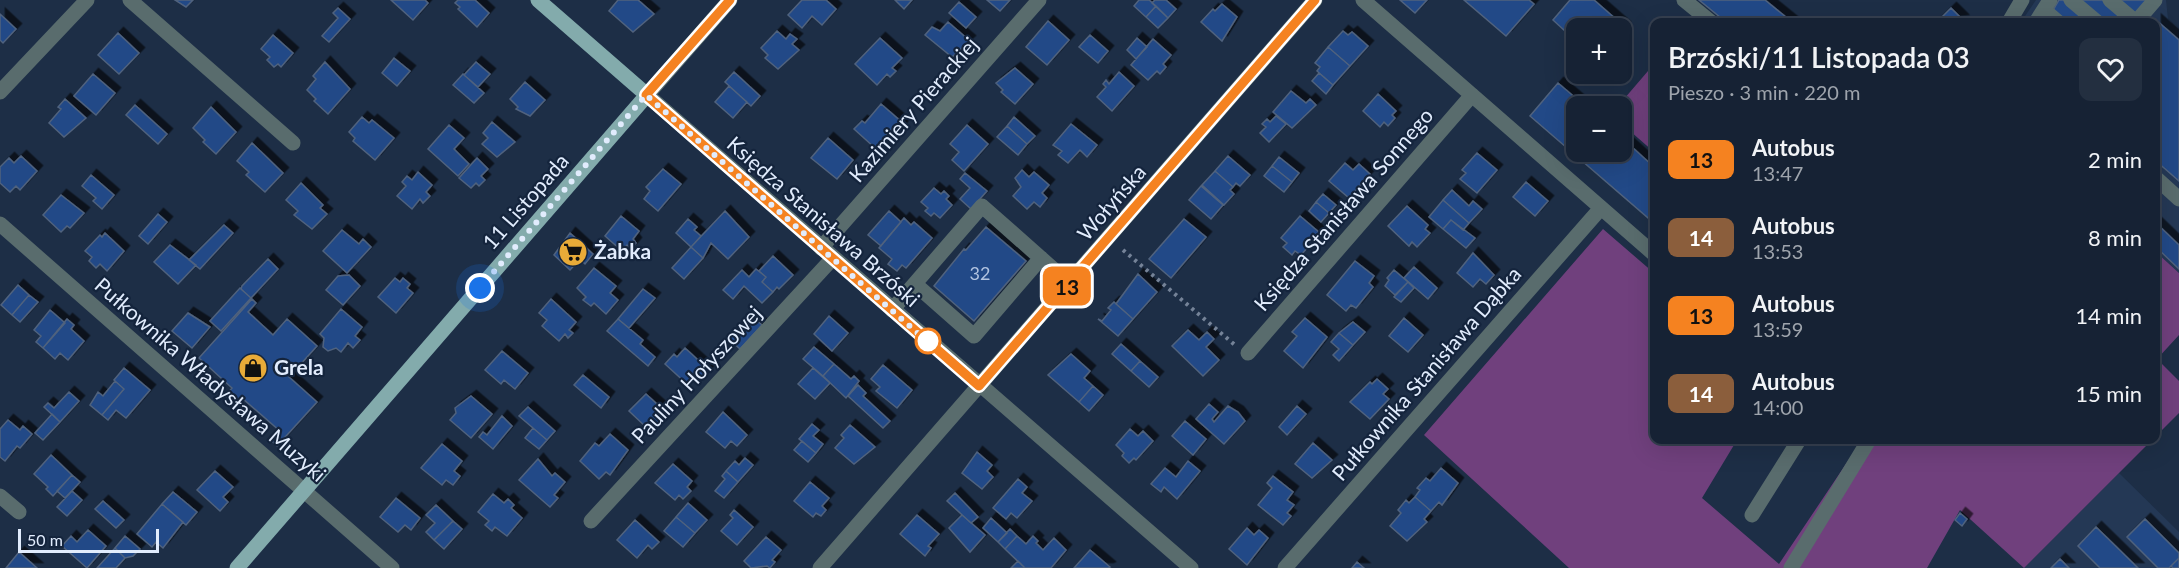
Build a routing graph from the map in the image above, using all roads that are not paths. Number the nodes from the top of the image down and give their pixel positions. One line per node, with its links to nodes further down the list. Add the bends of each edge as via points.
1 (87, 0): 18 (street)
2 (130, 0): 21 (street)
3 (538, 0): 19 (main road, Księdza Stanisława Brzóski)
4 (730, 0): 19 (street, 11 Listopada)
5 (1039, 0): 26 (street, Kazimiery Pierackiej)
6 (1315, 0): 30 (street, Wołyńska)
7 (1363, 0): 20 (street)
8 (1684, 0): 13 (street)
9 (2022, 0): 14 (street)
10 (2071, 0): 15 (street)
11 (2110, 0): 16 (street)
12 (2155, 0): 17 (street)
13 (1706, 18)
14 (2011, 18)
15 (2092, 18)
16 (2131, 18)
17 (2139, 18)
18 (0, 92)
19 (646, 95): 26 (street, Księdza Stanisława Brzóski); 37 (main road, 11 Listopada)
20 (1472, 95): 24 (street); 33 (street, Księdza Stanisława Sonnego)
21 (293, 143)
22 (2160, 182): 23 (street)
23 (2179, 199)
24 (1601, 208): 27 (street); 46 (street, Pułkownika Stanisława Dąbka)
25 (0, 224): 37 (street, Pułkownika Władysława Muzyki)
26 (821, 248): 28 (street, Księdza Stanisława Brzóski)
27 (1650, 251)
28 (833, 258): 32 (street, Księdza Stanisława Brzóski); 41 (street, Pauliny Hołyszowej)
29 (1041, 258): 30 (street); 31 (street, via 982,206); 31 (street, via 974,336)
30 (1069, 283): 34 (street, Wołyńska)
31 (915, 284): 32 (street)
32 (892, 310): 34 (street, Księdza Stanisława Brzóski)
33 (1248, 353)
34 (979, 386): 44 (street, Wołyńska); 45 (street, Księdza Stanisława Brzóski)
35 (1796, 444): 40 (street)
36 (1867, 444): 47 (street)
37 (304, 490): 42 (main road, 11 Listopada); 43 (street, Pułkownika Władysława Muzyki)
38 (0, 496): 39 (street)
39 (19, 512)
40 (1752, 515)
41 (591, 520)
42 (237, 568)
43 (392, 568)
44 (820, 568)
45 (1191, 568)
46 (1285, 568)
47 (1791, 568)

